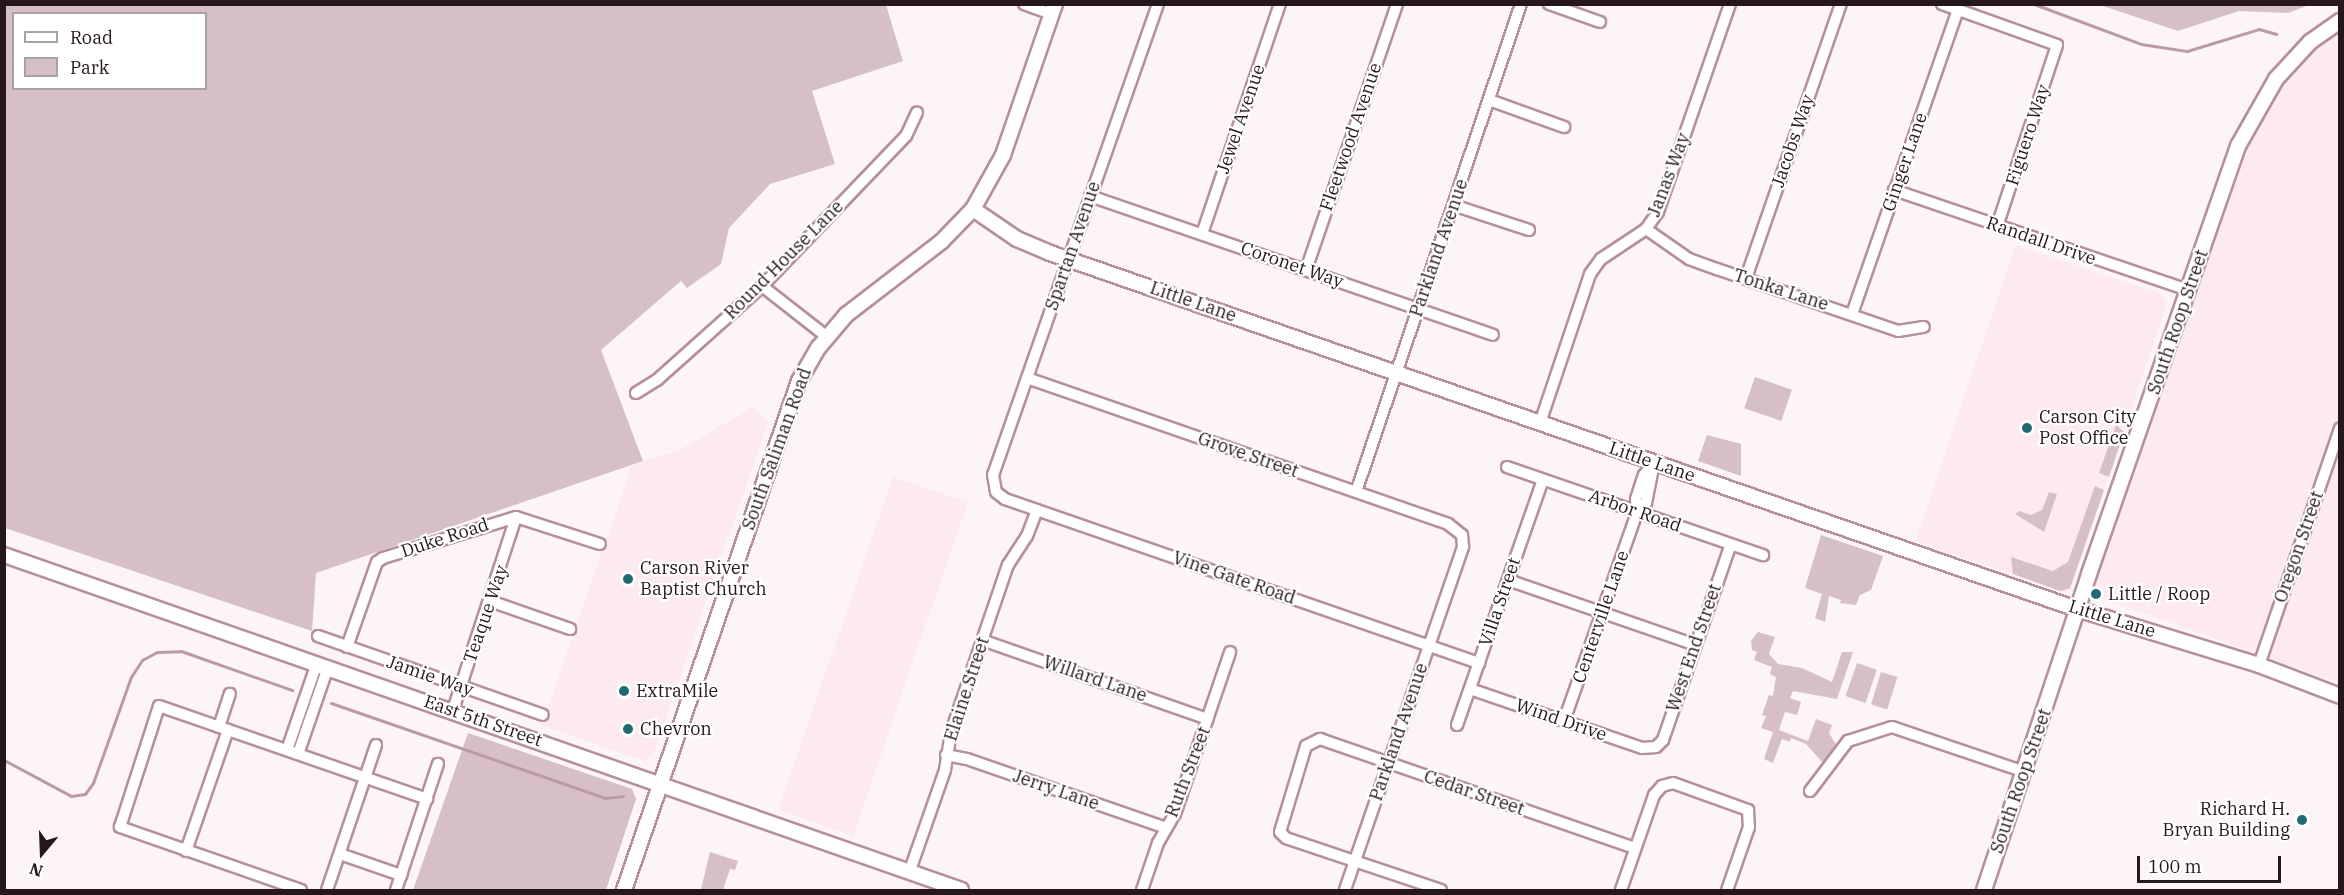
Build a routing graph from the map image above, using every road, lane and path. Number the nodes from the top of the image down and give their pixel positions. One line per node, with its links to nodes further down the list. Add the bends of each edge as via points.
1 (1024, 4): 10 (street)
2 (1158, 4): 18 (street, Spartan Avenue)
3 (1280, 4): 24 (street, Jewel Avenue)
4 (1397, 4): 26 (street, Fleetwood Avenue)
5 (1521, 4): 14 (street, Parkland Avenue)
6 (1550, 4): 13 (street)
7 (1730, 4): 22 (street, Janas Way, via 1658,212)
8 (1840, 4): 27 (street, Jacobs Way)
9 (1942, 4): 11 (street)
10 (1053, 9): 20 (street, South Saliman Road, via 1003,155)
11 (1958, 10): 17 (street, Ginger Lane); 21 (street, Figuero Way, via 2057,45)
12 (2340, 21): 29 (street, South Roop Street, via 2295,57 2254,113 2238,146)
13 (1600, 22)
14 (1489, 100): 16 (street); 19 (street, Parkland Avenue)
15 (917, 112): 28 (street, Round House Lane, via 906,136)
16 (1564, 127)
17 (1894, 190): 21 (street, Randall Drive); 31 (street, Ginger Lane)
18 (1090, 196): 24 (street, Coronet Way); 25 (street, Spartan Avenue)
19 (1453, 205): 23 (street); 30 (street, Parkland Avenue)
20 (973, 209): 25 (street, Little Lane, via 1017,239); 34 (street, South Saliman Road, via 942,241 855,307)
21 (1998, 226): 29 (street, Randall Drive)
22 (1646, 229): 27 (street, Tonka Lane, via 1689,258); 38 (street, Janas Way, via 1601,259 1590,273)
23 (1529, 230)
24 (1202, 234): 26 (street, Coronet Way)
25 (1069, 259): 35 (street, Little Lane); 36 (street, Spartan Avenue)
26 (1306, 270): 30 (street, Coronet Way)
27 (1746, 278): 31 (street, Tonka Lane)
28 (762, 286): 34 (street); 37 (street, Round House Lane, via 657,380)
29 (2188, 290): 55 (street, South Roop Street)
30 (1418, 309): 33 (street, Coronet Way); 35 (street, Parkland Avenue)
31 (1852, 314): 32 (street, Tonka Lane, via 1898,331)
32 (1924, 327)
33 (1493, 335)
34 (826, 336): 86 (street, South Saliman Road, via 792,399)
35 (1397, 373): 38 (street, Little Lane); 44 (street, Parkland Avenue)
36 (1027, 378): 43 (street, Spartan Avenue, via 993,475); 44 (street, Grove Street)
37 (636, 393)
38 (1540, 423): 40 (street, Little Lane)
39 (2340, 429): 66 (street, Oregon Street)
40 (1654, 462): 46 (street, Centerville Lane, via 1636,499); 55 (street, Little Lane)
41 (1507, 467): 42 (street, Arbor Road)
42 (1543, 480): 46 (street, Arbor Road); 53 (street, Villa Street)
43 (994, 488): 45 (street, Vine Gate Road, via 1002,498)
44 (1356, 492): 48 (street, Grove Street, via 1448,524)
45 (1037, 510): 59 (street, Elaine Street, via 1027,536 1011,558); 62 (street, Vine Gate Road)
46 (1637, 512): 50 (street, Arbor Road); 56 (street, Centerville Lane)
47 (516, 517): 49 (street); 54 (street, Teaque Way); 61 (street, Duke Road, via 377,562)
48 (1463, 539): 62 (street, Parkland Avenue)
49 (600, 544)
50 (1731, 544): 52 (street, Arbor Road); 60 (street, West End Street)
51 (4, 555): 65 (street, East 5th Street)
52 (1763, 555)
53 (1508, 580): 56 (street); 64 (street, Villa Street)
54 (490, 601): 57 (street); 67 (street, Teaque Way)
55 (2077, 609): 66 (street, Little Lane); 84 (street, South Roop Street)
56 (1602, 612): 60 (street); 74 (street, Centerville Lane)
57 (570, 629)
58 (318, 636): 61 (street, Jamie Way)
59 (982, 640): 73 (street, Willard Lane); 81 (street, Elaine Street)
60 (1696, 645): 78 (street, West End Street, via 1663,740)
61 (347, 646): 67 (street, Jamie Way)
62 (1429, 646): 64 (street, Vine Gate Road); 83 (street, Parkland Avenue)
63 (1230, 652): 73 (street, Ruth Street)
64 (1479, 663): 68 (street, Villa Street)
65 (322, 665): 71 (street, East 5th Street); 79 (street); 80 (street)
66 (2259, 665): 70 (street, Little Lane)
67 (461, 686): 71 (street, Teaque Way); 72 (street, Jamie Way)
68 (1470, 688): 74 (street, Wind Drive); 75 (street, Villa Street)
69 (230, 694): 76 (street)
70 (2340, 696)
71 (453, 710): 86 (street, East 5th Street)
72 (543, 715)
73 (1208, 718): 89 (street, Ruth Street, via 1175,814)
74 (1564, 721): 78 (street, Wind Drive)
75 (1457, 725)
76 (224, 729): 79 (street); 91 (street); 91 (street, via 159,706 119,822 122,829)
77 (376, 745): 85 (street)
78 (1653, 748)
79 (287, 750): 80 (street)
80 (298, 754): 85 (street)
81 (946, 755): 89 (street, Jerry Lane); 94 (street, Elaine Street)
82 (438, 764): 88 (street)
83 (1388, 764): 90 (street, Cedar Street); 93 (street, Parkland Avenue); 93 (street, Cedar Street, via 1320,740 1306,746 1280,832 1286,838)
84 (2025, 772): 87 (street, via 1892,727 1848,741); 106 (street, South Roop Street)
85 (365, 778): 88 (street); 92 (street)
86 (660, 784): 94 (street, East 5th Street); 99 (street, South Saliman Road)
87 (1810, 791)
88 (427, 799): 95 (street)
89 (1166, 828): 101 (street, Ruth Street)
90 (1635, 848): 104 (street); 105 (street, via 1654,795 1662,786 1672,783 1741,806 1750,818)
91 (186, 851): 96 (street)
92 (340, 854): 95 (street); 97 (street)
93 (1355, 861): 102 (street, Parkland Avenue); 103 (street)
94 (909, 873): 100 (street, East 5th Street)
95 (401, 875): 98 (street)
96 (301, 891)
97 (327, 891)
98 (396, 891)
99 (624, 891)
100 (961, 891)
101 (1142, 891)
102 (1345, 891)
103 (1441, 891)
104 (1621, 891)
105 (1727, 891)
106 (1984, 891)

